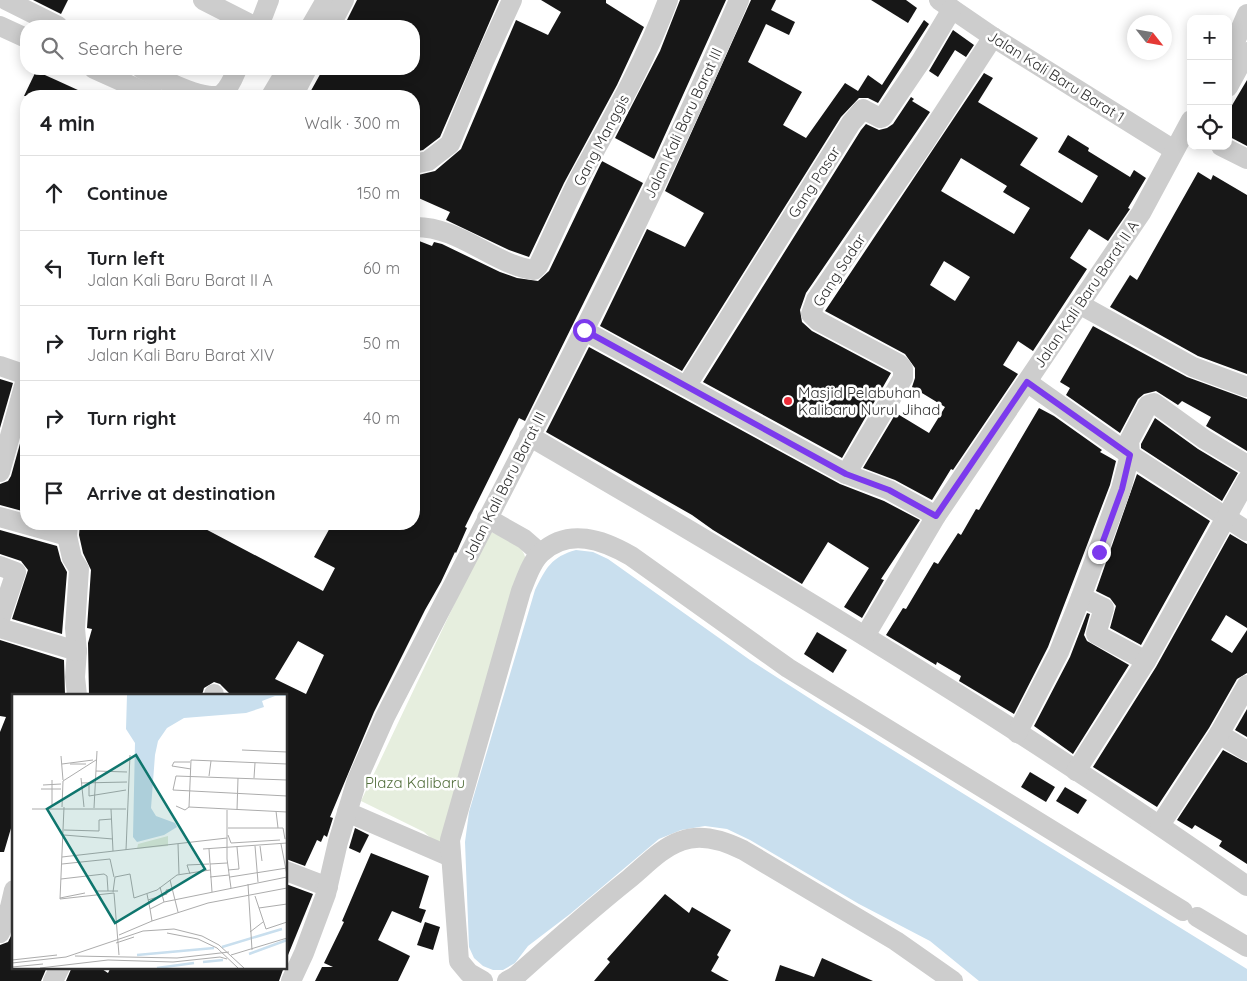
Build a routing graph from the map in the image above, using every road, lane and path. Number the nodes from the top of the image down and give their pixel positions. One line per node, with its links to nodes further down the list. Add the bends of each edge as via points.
1 (6, 0): 11 (street)
2 (203, 0): 12 (street)
3 (269, 0): 13 (street)
4 (326, 0): 14 (street)
5 (344, 0): 15 (street)
6 (512, 0): 35 (street, via 450,144 428,161)
7 (668, 0): 36 (street, Gang Manggis, via 624,97 579,178 534,270 431,227)
8 (739, 0): 38 (street, Jalan Kali Baru Barat III)
9 (945, 5): 18 (street, Jalan Kali Baru Barat 1); 42 (street, Gang Pasar, via 921,61 883,117 863,109 851,123)
10 (1247, 14): 19 (street)
11 (46, 20)
12 (242, 20)
13 (261, 20)
14 (314, 20)
15 (333, 20)
16 (0, 26): 17 (street)
17 (20, 35)
18 (993, 37): 32 (street, Jalan Kali Baru Barat 1); 49 (street, Gang Sadar, via 816,300 811,314 903,369 903,378)
19 (1242, 57): 25 (street)
20 (107, 75): 26 (street)
21 (154, 75): 27 (street)
22 (234, 75): 28 (street)
23 (283, 75): 29 (street)
24 (304, 75): 30 (street)
25 (1232, 78)
26 (141, 90)
27 (189, 90)
28 (225, 90)
29 (275, 90)
30 (295, 90)
31 (1187, 129): 32 (street, Jalan Kali Baru Barat II A)
32 (1174, 150): 37 (street, Jalan Kali Baru Barat II A, via 1141,213)
33 (1229, 150): 34 (street)
34 (1247, 159)
35 (420, 163)
36 (420, 228)
37 (1079, 304): 41 (street, Jalan Kali Baru Barat II A); 43 (street, via 1193,367)
38 (584, 330): 42 (street); 45 (street, Jalan Kali Baru Barat III)
39 (0, 366): 40 (street)
40 (20, 374)
41 (1027, 382): 46 (street); 51 (street, Jalan Kali Baru Barat II A)
42 (687, 385): 49 (street)
43 (1247, 387)
44 (20, 399): 48 (street)
45 (529, 436): 53 (street, Jalan Kali Baru Barat III); 63 (street)
46 (1130, 455): 47 (street, via 1129,441 1148,405 1154,404); 54 (street); 60 (street, via 1122,489)
47 (1247, 465)
48 (0, 472)
49 (846, 474): 51 (street, via 889,490)
50 (1247, 480): 54 (street)
51 (936, 516): 63 (street, Jalan Kali Baru Barat II A)
52 (0, 517): 55 (street)
53 (487, 518): 58 (street, via 524,539); 72 (street, Jalan Kali Baru Barat III, via 385,716)
54 (1226, 518): 57 (street); 65 (street)
55 (20, 521)
56 (67, 530): 64 (street, via 72,558 79,569 75,628)
57 (1247, 531)
58 (540, 553): 74 (street, via 521,591 450,840); 80 (street, via 559,541 586,537 611,544 788,668)
59 (0, 566): 61 (street, via 16,572)
60 (1081, 597): 65 (street, via 1104,608 1096,634); 68 (street, via 1059,652)
61 (0, 619)
62 (0, 628): 64 (street)
63 (865, 636): 68 (street)
64 (77, 651): 67 (street, via 74,678)
65 (1146, 662): 71 (street)
66 (1247, 685): 69 (street)
67 (77, 694)
68 (1017, 733): 71 (street)
69 (1219, 734): 70 (street); 73 (street)
70 (1247, 750)
71 (1076, 771): 73 (street)
72 (347, 812): 74 (street); 76 (street, Jalan Kali Baru Barat III)
73 (1160, 825): 77 (street)
74 (451, 857): 84 (street, via 459,961 469,973)
75 (288, 872): 76 (street)
76 (328, 886): 83 (street, Jalan Kali Baru Barat III)
77 (1247, 886)
78 (12, 898): 79 (street)
79 (0, 933)
80 (1247, 947)
81 (60, 968): 82 (street)
82 (53, 981)
83 (291, 981)
84 (483, 981)
85 (507, 981): 86 (street, via 664,850 682,840 704,838 725,841 743,850 896,941)
86 (953, 981)

